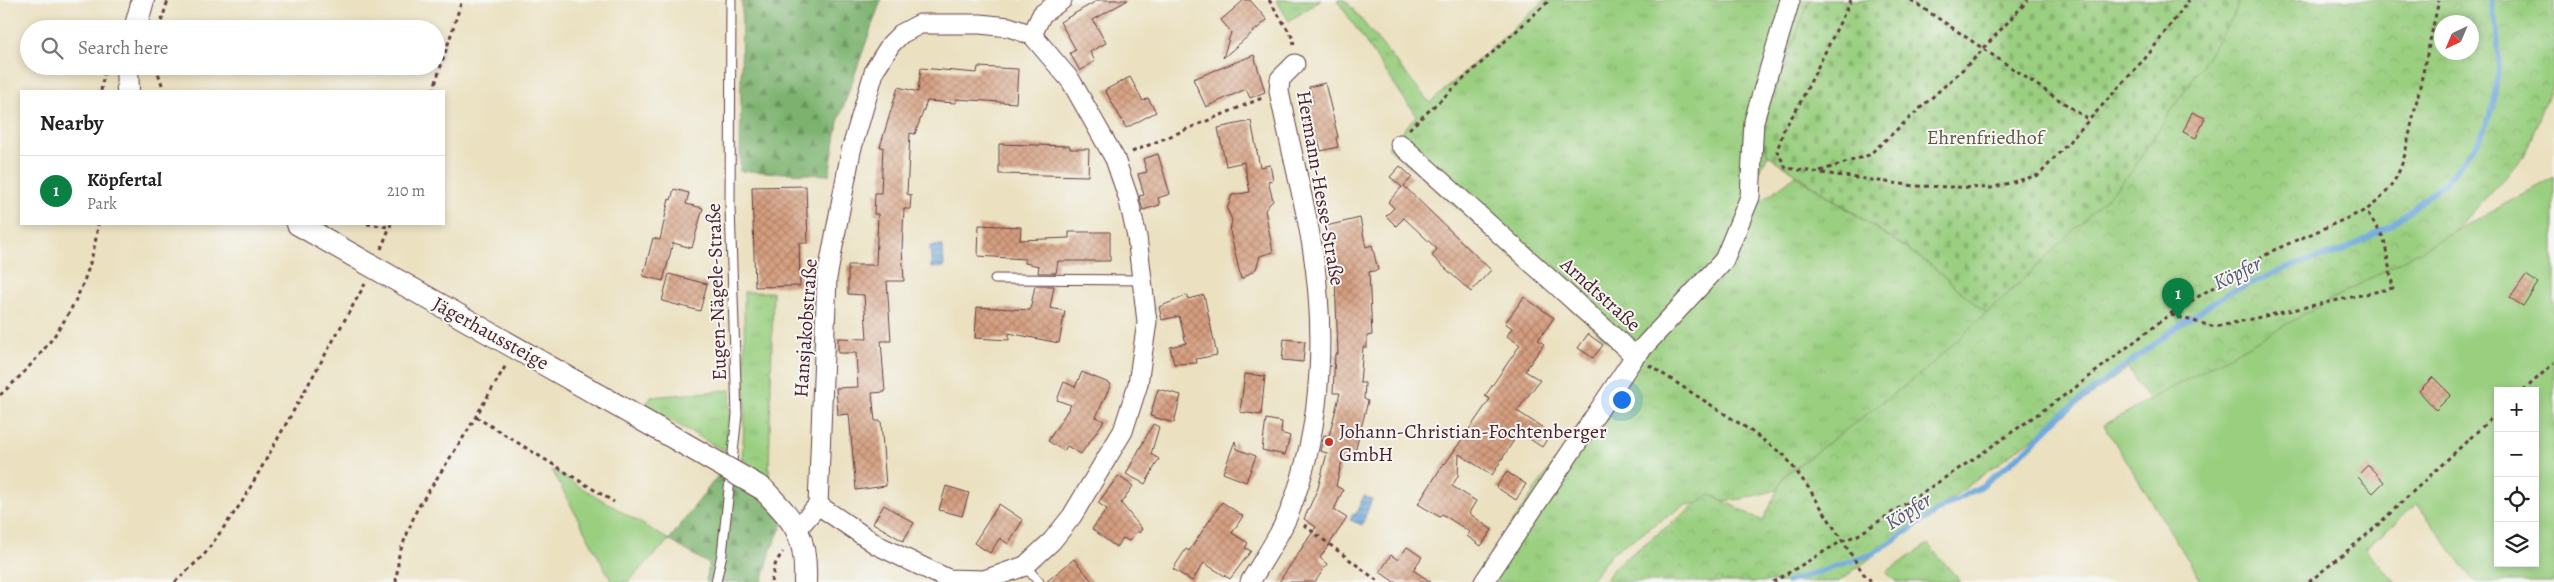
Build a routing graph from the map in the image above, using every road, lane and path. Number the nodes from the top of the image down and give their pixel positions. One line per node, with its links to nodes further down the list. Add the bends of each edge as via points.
1 (142, 0): 14 (street)
2 (168, 0): 15 (path)
3 (462, 0): 19 (path)
4 (731, 0): 58 (lane, Eugen-Nägele-Straße, via 730,207 738,415)
5 (1062, 0): 16 (street, via 1042,14)
6 (1269, 0): 17 (path)
7 (1550, 0): 31 (path, via 1403,134)
8 (1790, 0): 44 (street, via 1754,121 1750,197 1724,260)
9 (1851, 0): 33 (path, via 1784,129 1777,151 1786,168)
10 (1911, 0): 18 (path)
11 (2028, 0): 18 (path)
12 (2189, 0): 30 (path, via 2148,55)
13 (2439, 0): 34 (path, via 2417,107 2399,173 2391,188)
14 (137, 20)
15 (162, 20)
16 (1032, 35): 32 (street, via 1071,81); 51 (street, Hansjakobstraße, via 1009,27 980,24 920,24 901,34 875,69 851,151 827,278)
17 (1293, 38)
18 (1983, 48): 30 (path); 33 (path, via 1869,155)
19 (445, 52)
20 (1295, 64): 29 (street, Hermann-Hesse-Straße, via 1280,79)
21 (104, 75): 25 (path)
22 (127, 75): 26 (street)
23 (159, 75): 27 (path)
24 (437, 75): 28 (path)
25 (101, 90)
26 (128, 90)
27 (164, 90)
28 (432, 90)
29 (1279, 91): 32 (path); 52 (street, Hermann-Hesse-Straße, via 1309,226 1318,295 1319,367 1314,431)
30 (2089, 120): 33 (path, via 2039,175 1991,188 1915,186)
31 (1400, 144): 44 (street, Arndtstraße)
32 (1115, 159): 41 (street, via 1130,205)
33 (1817, 172)
34 (2366, 210): 42 (path, via 2274,250); 42 (path, via 2384,239 2393,288 2215,327)
35 (98, 225): 47 (path, via 86,277 70,314 48,346)
36 (300, 225): 39 (street, Jägerhaussteige)
37 (374, 225): 38 (path)
38 (390, 225)
39 (375, 268): 43 (street, Jägerhaussteige); 56 (path, via 242,502 204,555)
40 (995, 278): 41 (lane)
41 (1143, 280): 55 (street, via 1147,322 1138,384 1123,431 1072,516 1052,541)
42 (2170, 314): 54 (path, via 2072,390 1978,456 1858,534)
43 (516, 347): 49 (path); 53 (street, Jägerhaussteige, bridge, via 763,489)
44 (1635, 356): 54 (path, via 1785,456); 63 (street, Arndtstraße)
45 (2554, 363): 46 (path)
46 (2527, 387)
47 (0, 395)
48 (2494, 416): 66 (path, via 2369,533)
49 (476, 417): 50 (path); 57 (path, via 417,509 399,554)
50 (614, 502)
51 (818, 505): 53 (street); 55 (street, via 877,545 948,579 984,580)
52 (1289, 513): 61 (street, Hermann-Hesse-Straße); 62 (path)
53 (798, 528): 59 (street, via 805,555)
54 (1842, 541): 64 (path); 65 (path)
55 (1025, 566): 60 (lane)
56 (175, 582)
57 (396, 582)
58 (716, 582)
59 (805, 582)
60 (1039, 582)
61 (1250, 582)
62 (1379, 582)
63 (1484, 582)
64 (1774, 582)
65 (1872, 582)
66 (2309, 582)

